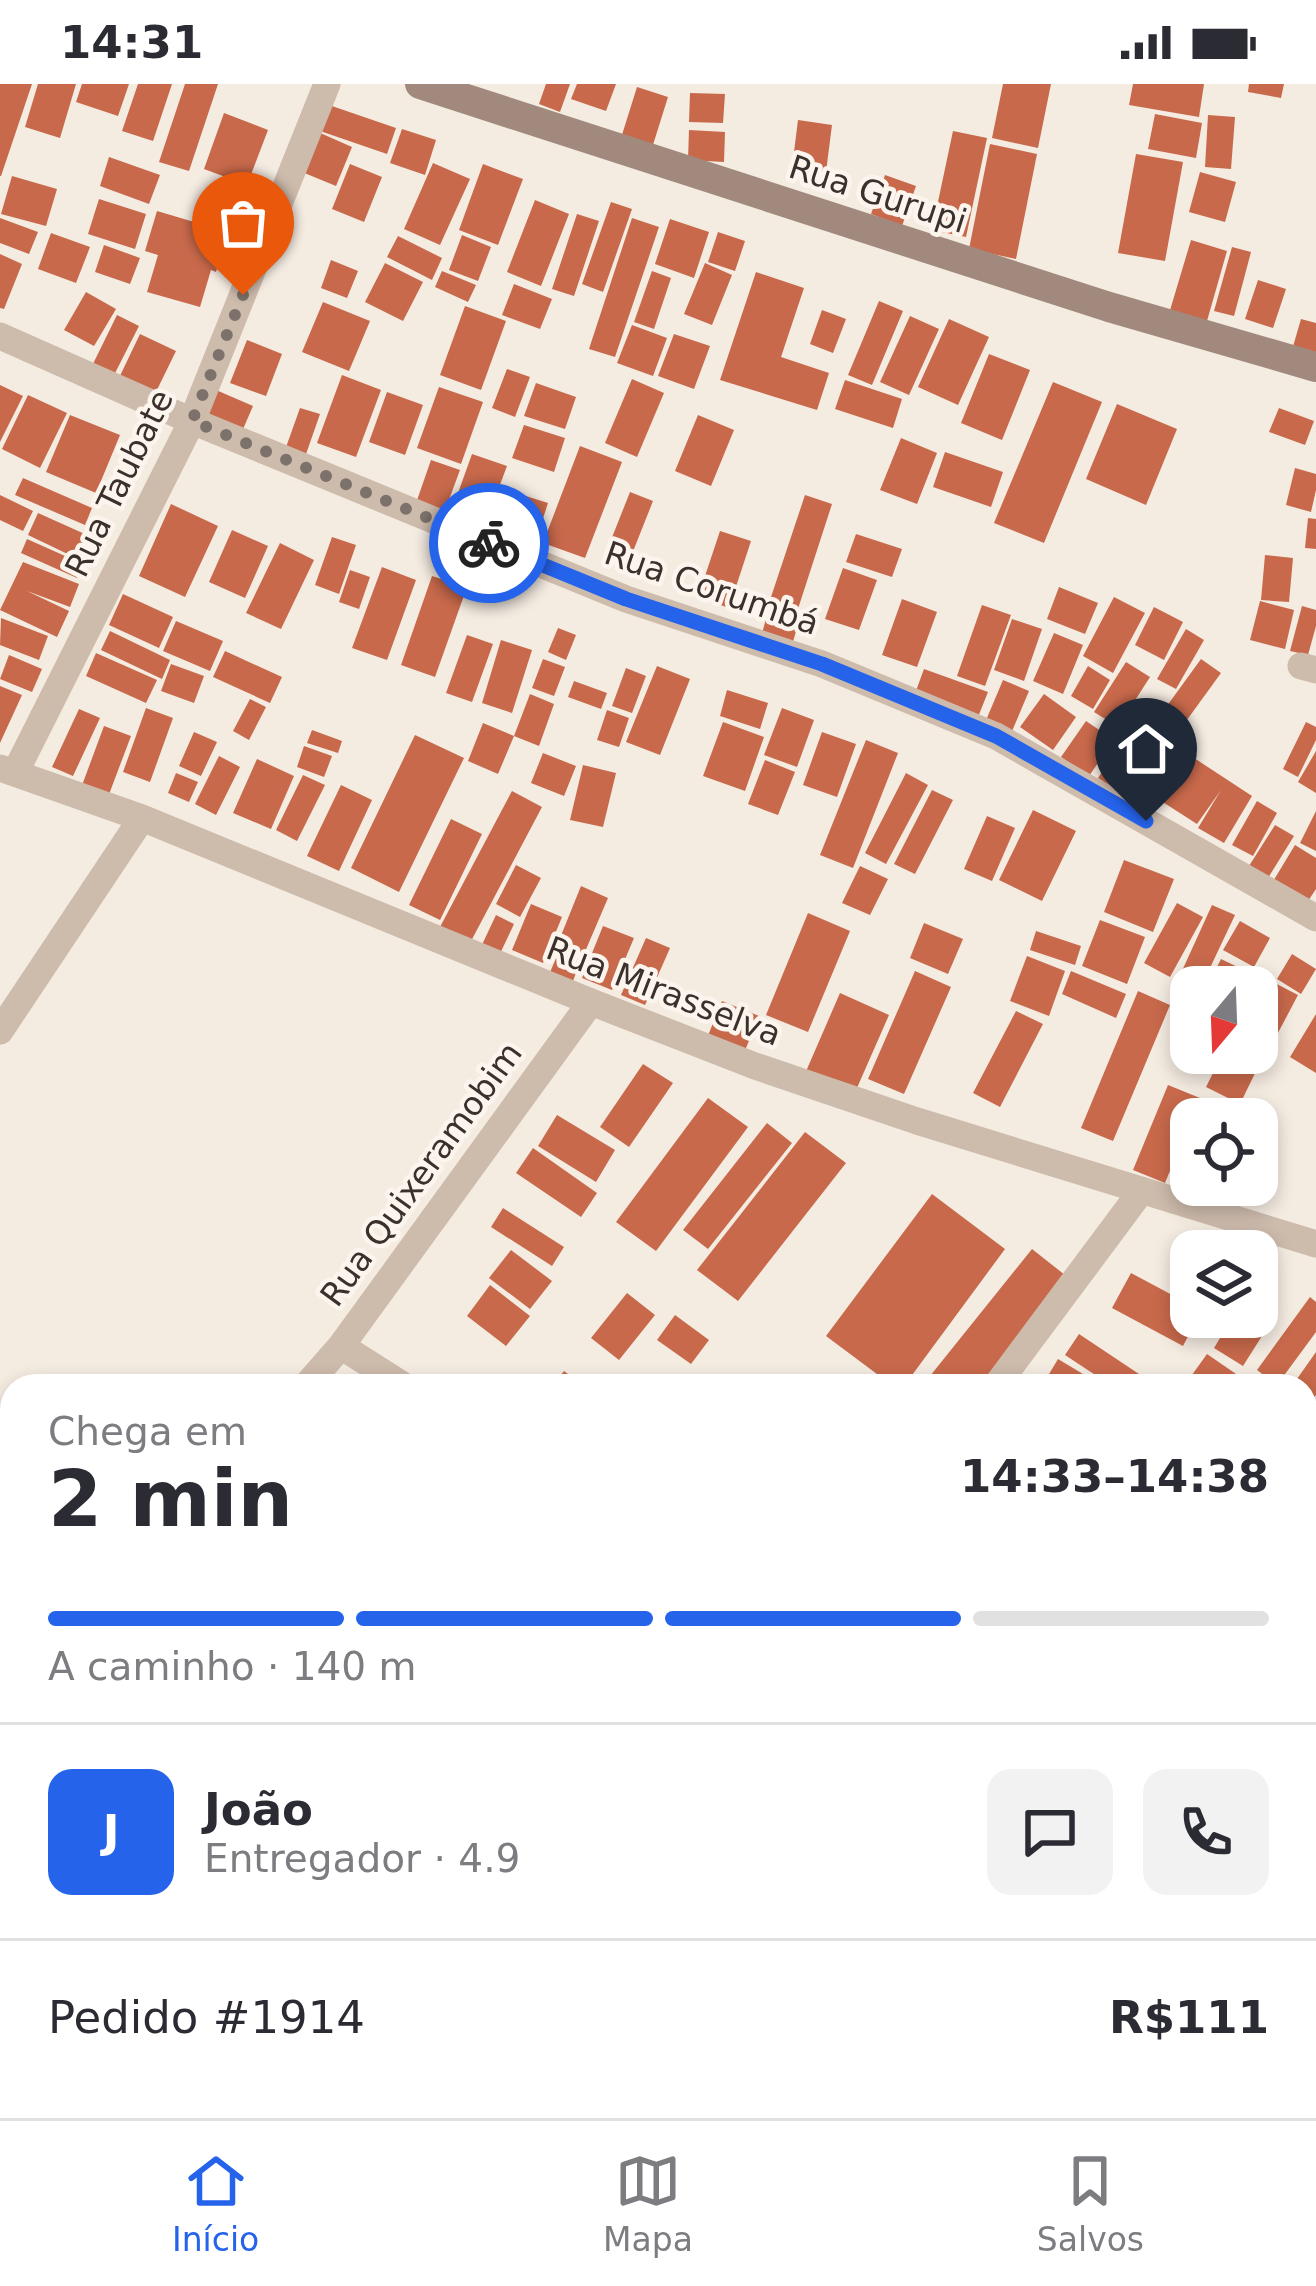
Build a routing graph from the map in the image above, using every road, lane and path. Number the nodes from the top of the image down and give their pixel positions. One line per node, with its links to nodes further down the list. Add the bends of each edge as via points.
1 (327, 84): 5 (street, Rua Taubate)
2 (420, 84): 4 (street, Rua Gurupi)
3 (0, 336): 5 (street, Rua Corumbá)
4 (1316, 367)
5 (192, 421): 6 (street, Rua Taubate); 8 (street, Rua Corumbá, via 626,599 822,664 996,736)
6 (8, 770): 7 (street, Rua Mirasselva)
7 (142, 818): 9 (street, Rua Mirasselva); 10 (street)
8 (1316, 918)
9 (591, 1002): 11 (street, Rua Mirasselva, via 754,1066); 13 (street, Rua Quixeramobim)
10 (0, 1030)
11 (1142, 1190): 12 (street, Rua Mirasselva); 16 (street)
12 (1316, 1244)
13 (340, 1346): 14 (street, Rua Quixeramobim); 15 (street)
14 (316, 1374)
15 (385, 1374)
16 (1006, 1374)

